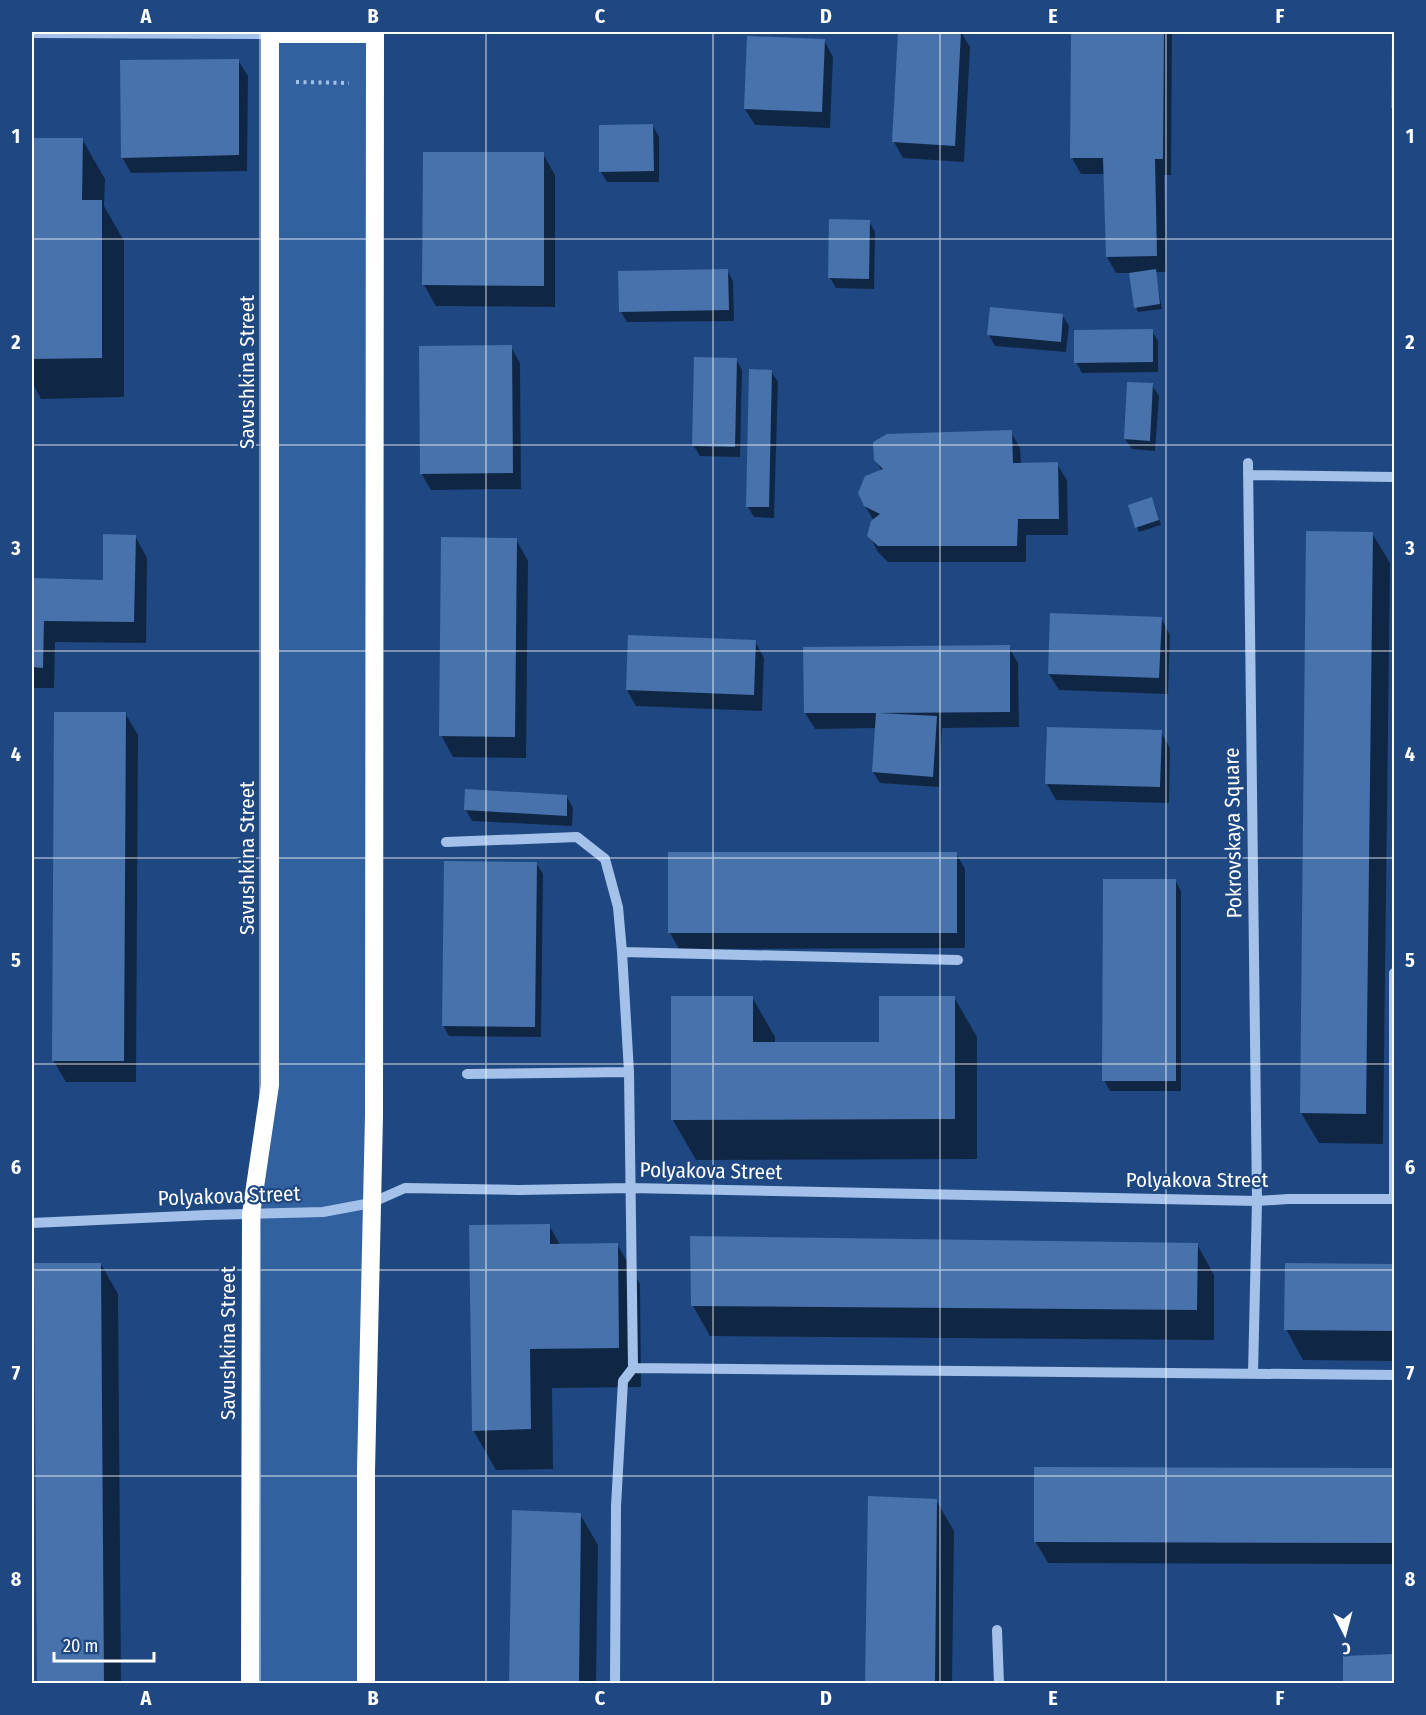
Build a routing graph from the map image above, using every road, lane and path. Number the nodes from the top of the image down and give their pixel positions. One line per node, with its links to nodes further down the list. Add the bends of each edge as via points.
1 (32, 33): 2 (street)
2 (270, 33): 3 (highway); 4 (highway, Savushkina Street)
3 (375, 33): 5 (highway)
4 (269, 81): 5 (path); 19 (highway, Savushkina Street, via 270,1085)
5 (375, 84): 18 (highway)
6 (1248, 463): 7 (street, Pokrovskaya Square)
7 (1248, 476): 8 (street); 17 (street, Pokrovskaya Square)
8 (1395, 477)
9 (446, 842): 10 (street, via 577,837 605,859 618,907)
10 (622, 952): 11 (street); 13 (street)
11 (958, 960)
12 (1395, 973): 16 (street)
13 (629, 1072): 14 (street); 15 (street)
14 (467, 1074)
15 (630, 1188): 17 (street, Polyakova Street); 18 (street, Polyakova Street, via 405,1188); 21 (street)
16 (1394, 1199): 17 (street, Polyakova Street)
17 (1257, 1201): 22 (street, Pokrovskaya Square)
18 (371, 1203): 19 (street, Polyakova Street, via 323,1212); 26 (highway)
19 (250, 1214): 20 (street, Polyakova Street); 25 (highway, Savushkina Street)
20 (32, 1223)
21 (633, 1368): 22 (street); 27 (street, via 623,1381 616,1506)
22 (1253, 1374): 23 (street)
23 (1395, 1375)
24 (997, 1630): 28 (street)
25 (250, 1683)
26 (366, 1683)
27 (615, 1683)
28 (999, 1683)

